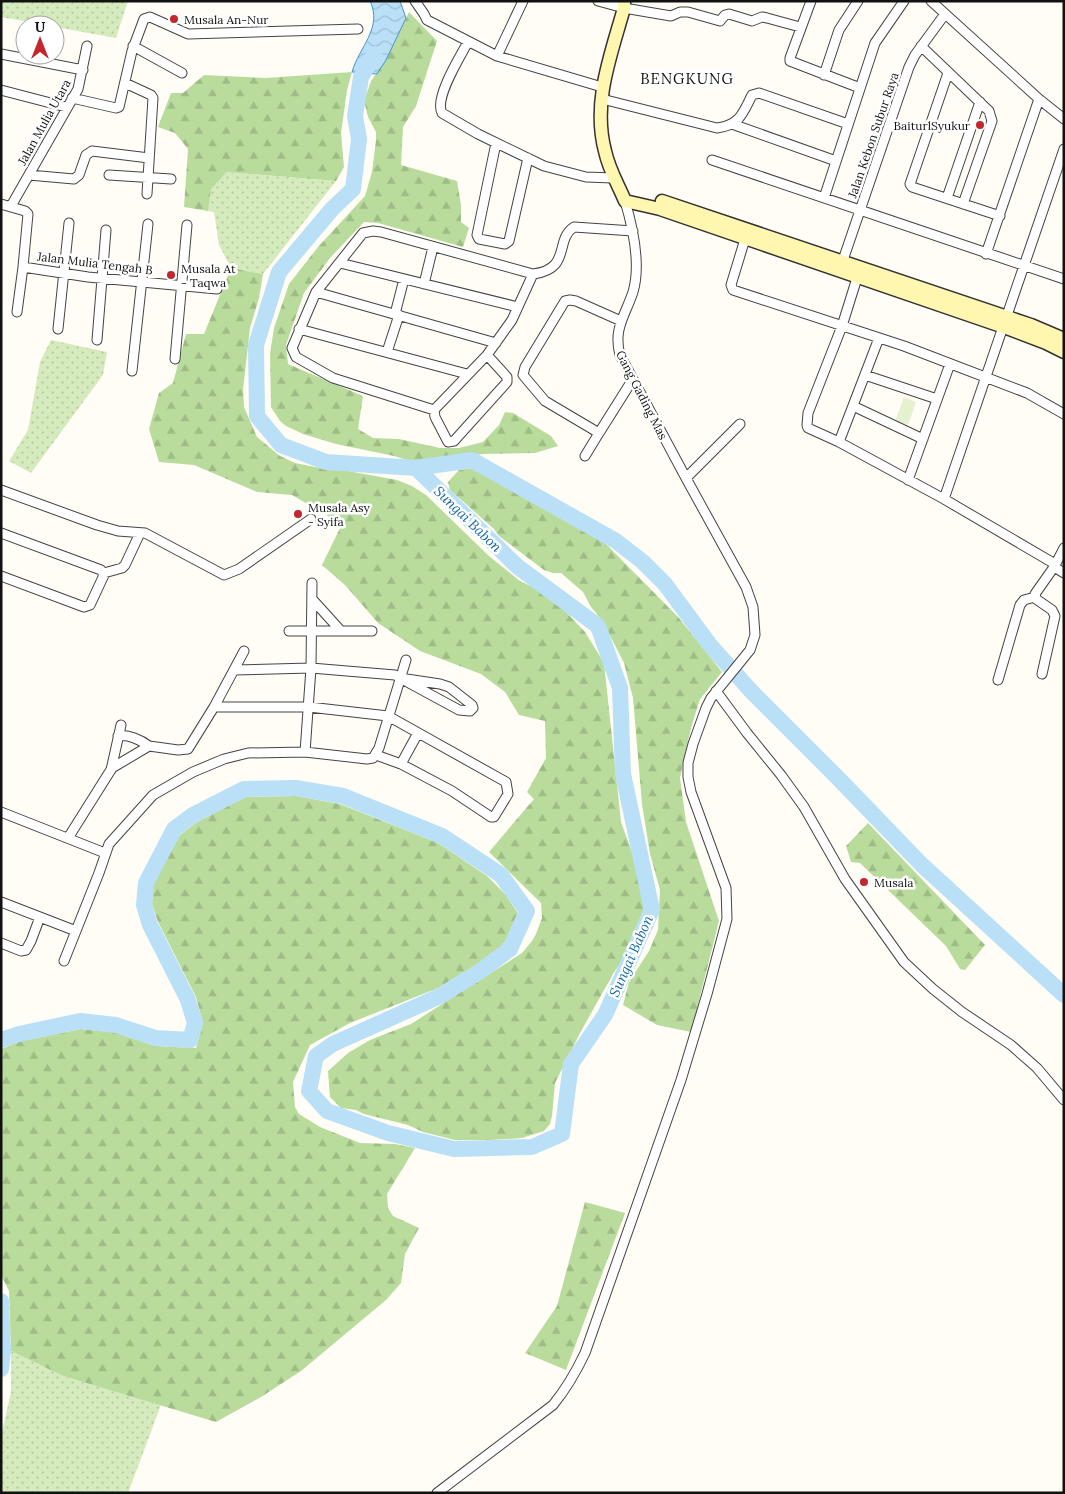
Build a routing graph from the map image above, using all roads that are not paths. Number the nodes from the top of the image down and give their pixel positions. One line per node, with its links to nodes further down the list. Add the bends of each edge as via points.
1 (415, 1): 12 (street, via 427,20)
2 (523, 1): 17 (street)
3 (598, 1): 8 (street)
4 (811, 1): 10 (street)
5 (858, 1): 21 (street, via 839,30)
6 (904, 1): 23 (street, via 875,43)
7 (931, 1): 9 (street)
8 (624, 5): 10 (street, via 671,16 688,12 718,21 727,14 752,20 764,18); 25 (street, Gang Gading Mas)
9 (945, 14): 15 (street, Jalan Kebon Subur Raya); 27 (street)
10 (800, 27): 21 (street, via 790,62)
11 (358, 29): 14 (street, via 188,34 146,17)
12 (468, 42): 17 (street); 33 (street, via 446,85 441,111)
13 (87, 46): 18 (street, Jalan Mulia Utara)
14 (133, 46): 20 (street); 22 (street)
15 (921, 46): 19 (street); 52 (street, Jalan Kebon Subur Raya, via 909,67)
16 (1, 54): 18 (street)
17 (497, 56): 25 (street)
18 (82, 70): 26 (street, Jalan Mulia Utara, via 80,86)
19 (948, 72): 28 (street); 48 (street, via 910,183)
20 (182, 73)
21 (824, 75): 23 (street)
22 (125, 83): 26 (street, via 118,108); 35 (street, via 154,98)
23 (860, 88): 32 (street)
24 (1, 90): 29 (street)
25 (602, 93): 31 (street, via 717,128); 44 (street, Gang Gading Mas, via 601,135)
26 (72, 98): 29 (street, Jalan Mulia Utara)
27 (1039, 99): 30 (street); 53 (street)
28 (980, 102): 48 (street); 50 (street, via 989,111 992,122)
29 (66, 107): 40 (street, Jalan Mulia Utara)
30 (1064, 119)
31 (732, 124): 32 (street, via 742,116 752,95 757,93); 38 (street)
32 (848, 124): 38 (street)
33 (496, 143): 36 (street); 36 (street, via 479,238 505,244 509,241)
34 (1064, 149): 39 (street)
35 (149, 158): 40 (street, via 92,151 86,155 79,175 74,179); 42 (street)
36 (528, 158): 44 (street, via 567,172)
37 (712, 160): 47 (street)
38 (836, 160): 47 (street)
39 (1061, 165): 64 (street)
40 (29, 175): 51 (street, Jalan Mulia Utara)
41 (109, 175): 42 (street)
42 (148, 177): 43 (street); 45 (street)
43 (171, 178)
44 (613, 178): 46 (street, Gang Gading Mas)
45 (147, 194)
46 (623, 196): 58 (street, Gang Gading Mas); 59 (street); 63 (street, via 652,198 704,214)
47 (824, 198): 52 (street)
48 (946, 198): 50 (street)
49 (1, 204): 51 (street)
50 (963, 204): 53 (street)
51 (11, 206): 65 (street, Jalan Mulia Tengah B, via 27,213)
52 (860, 210): 61 (street); 63 (street, Jalan Kebon Subur Raya)
53 (1000, 216): 61 (street)
54 (69, 222): 66 (street)
55 (148, 224): 72 (street)
56 (187, 225): 74 (street)
57 (106, 230): 69 (street)
58 (633, 231): 67 (street, via 574,228 553,267); 80 (street, Gang Gading Mas, via 636,256 633,291)
59 (745, 239): 63 (street); 82 (street, via 731,285 733,290)
60 (433, 247): 62 (street, via 368,231); 67 (street); 73 (street)
61 (986, 254): 64 (street)
62 (340, 263): 71 (street); 76 (street)
63 (841, 266): 70 (street); 81 (street)
64 (1024, 266): 68 (street); 81 (street)
65 (23, 267): 66 (street, Jalan Mulia Tengah B); 78 (street)
66 (65, 272): 69 (street, Jalan Mulia Tengah B); 83 (street)
67 (534, 274): 77 (street)
68 (1063, 276)
69 (103, 278): 72 (street, Jalan Mulia Tengah B); 86 (street)
70 (857, 278): 81 (street); 82 (street)
71 (404, 279): 73 (street); 79 (street)
72 (143, 282): 74 (street, Jalan Mulia Tengah B); 94 (street)
73 (424, 284): 77 (street)
74 (181, 286): 75 (street, Jalan Mulia Tengah B); 92 (street)
75 (217, 289)
76 (316, 292): 79 (street); 84 (street)
77 (518, 307): 88 (street)
78 (17, 312)
79 (397, 314): 88 (street); 89 (street)
80 (620, 321): 98 (street, Gang Gading Mas, via 617,343); 104 (street, via 576,301 565,301 523,373 546,401)
81 (1005, 322): 87 (street, via 1031,325); 90 (street); 97 (street)
82 (842, 326): 85 (street); 106 (street, via 806,423 808,428)
83 (58, 329)
84 (299, 329): 89 (street); 101 (street, via 293,353 322,373)
85 (879, 338): 93 (street); 96 (street)
86 (97, 340)
87 (1064, 340)
88 (496, 342): 91 (street)
89 (388, 352): 95 (street)
90 (1064, 352)
91 (488, 355): 95 (street); 101 (street, via 507,381 454,441 447,441 434,418)
92 (175, 359)
93 (950, 364): 97 (street); 99 (street)
94 (132, 371)
95 (467, 374): 101 (street)
96 (865, 375): 99 (street); 100 (street)
97 (987, 378): 102 (street, via 1027,393); 111 (street)
98 (633, 379): 104 (street); 108 (street, Gang Gading Mas)
99 (937, 400): 105 (street)
100 (853, 406): 105 (street); 106 (street)
101 (434, 410)
102 (1064, 414)
103 (740, 424): 108 (street)
104 (599, 433): 107 (street)
105 (923, 439): 109 (street)
106 (839, 442): 109 (street)
107 (585, 456)
108 (686, 478): 134 (street, Gang Gading Mas, via 751,600 753,643)
109 (908, 480): 111 (street)
110 (1, 490): 114 (street, via 97,525)
111 (944, 499): 116 (street)
112 (311, 519): 114 (street, via 227,575)
113 (1, 533): 117 (street)
114 (140, 533): 117 (street, via 125,565)
115 (1064, 548): 116 (street)
116 (1055, 565): 118 (street); 121 (street)
117 (104, 573): 119 (street, via 90,605 84,607)
118 (1064, 573)
119 (1, 576)
120 (312, 583): 122 (street)
121 (1035, 596): 131 (street, via 1055,616); 133 (street, via 1020,604)
122 (312, 599): 124 (street); 125 (street)
123 (289, 631): 124 (street)
124 (311, 631): 125 (street); 129 (street)
125 (341, 631): 126 (street)
126 (372, 631)
127 (244, 651): 130 (street)
128 (406, 660): 132 (street)
129 (311, 668): 130 (street); 132 (street, via 396,675); 136 (street)
130 (234, 670): 135 (street)
131 (1042, 674)
132 (400, 678): 132 (street, via 449,687 473,708 470,711 459,710); 137 (street)
133 (998, 680)
134 (716, 691): 154 (street, via 804,807 845,879 904,962 933,989 1037,1068); 155 (street, via 693,744 688,777 699,817 726,888 727,918 681,1080 585,1353 565,1391 553,1405)
135 (214, 707): 136 (street); 141 (street, via 188,749)
136 (309, 707): 137 (street); 142 (street)
137 (388, 716): 139 (street); 143 (street)
138 (121, 725): 140 (street)
139 (418, 734): 144 (street); 144 (street, via 506,782 508,794 491,817 464,797)
140 (118, 736): 141 (street); 145 (street)
141 (149, 746): 145 (street)
142 (305, 752): 143 (street, via 368,759); 148 (street, via 248,753 193,772 153,796 114,837)
143 (376, 755): 144 (street)
144 (401, 764)
145 (111, 770): 147 (street)
146 (1, 812): 147 (street)
147 (68, 838): 148 (street)
148 (105, 853): 151 (street)
149 (1, 902): 150 (street)
150 (40, 917): 151 (street); 152 (street, via 26,950)
151 (76, 930): 153 (street)
152 (1, 943)
153 (64, 961)
154 (1064, 1100)
155 (437, 1493)

